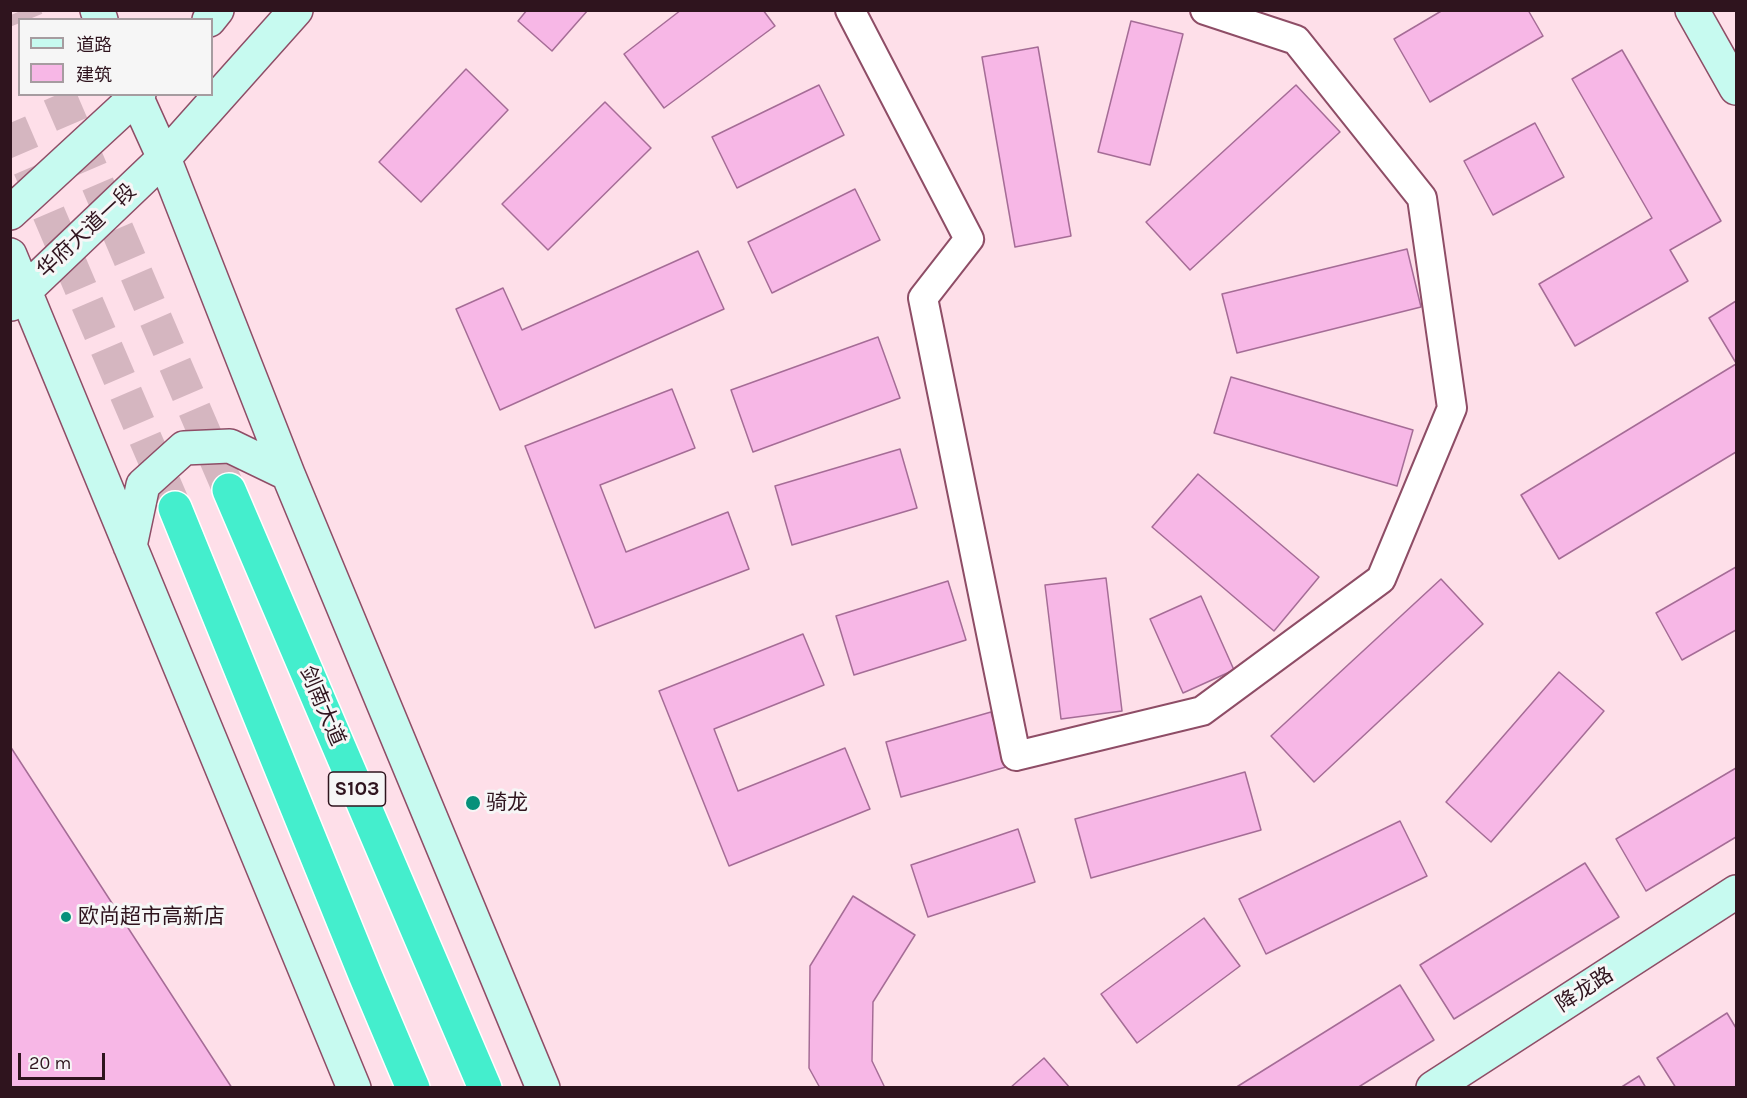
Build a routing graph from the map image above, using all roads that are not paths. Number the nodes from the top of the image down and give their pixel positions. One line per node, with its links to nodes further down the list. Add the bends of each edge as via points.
1 (296, 10): 8 (main road, 华府大道一段)
2 (850, 10): 3 (street, via 969,239 923,298 1016,756 1202,711 1381,579 1452,408 1422,198 1296,40)
3 (1204, 10)
4 (1692, 10): 5 (main road)
5 (1737, 88)
6 (136, 96): 9 (main road)
7 (137, 96): 8 (main road)
8 (164, 158): 11 (main road, 华府大道一段); 12 (main road)
9 (10, 213)
10 (10, 255): 11 (main road)
11 (18, 297): 15 (main road)
12 (288, 474): 15 (main road, via 230,446 184,448 143,485); 20 (main road)
13 (229, 490): 19 (highway, 剑南大道 / S103)
14 (175, 508): 18 (highway, S103)
15 (130, 546): 17 (main road)
16 (1737, 892): 21 (main road, 降龙路)
17 (354, 1088)
18 (413, 1088)
19 (485, 1088)
20 (543, 1088)
21 (1433, 1088)

